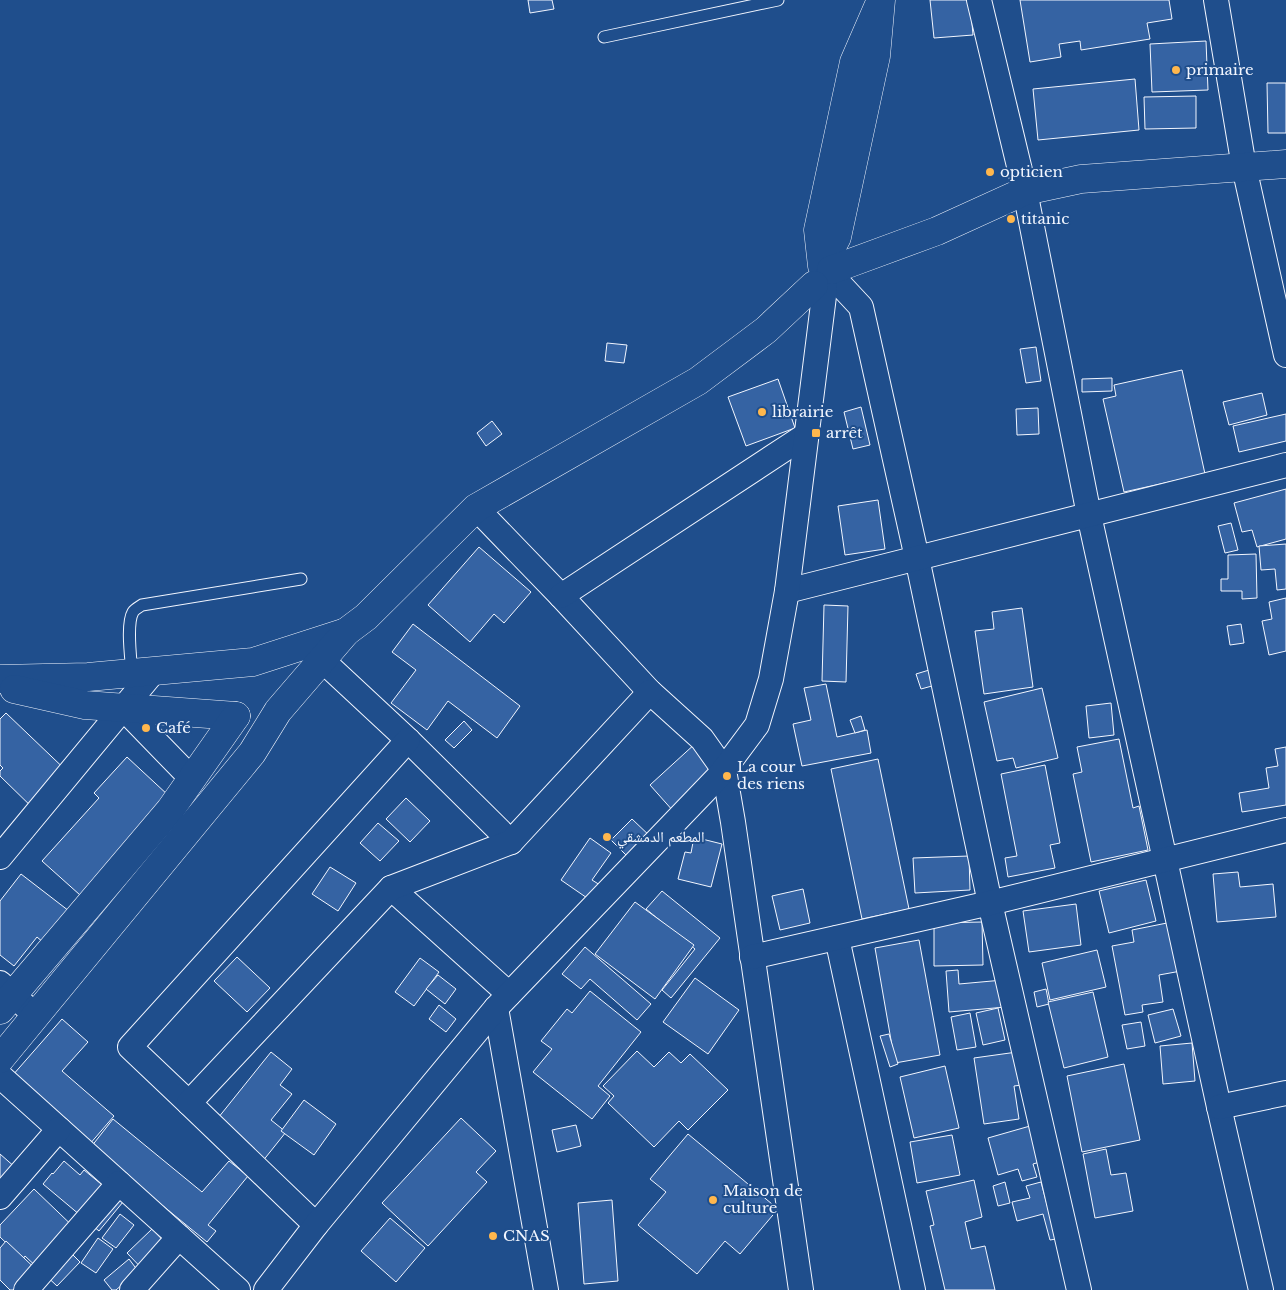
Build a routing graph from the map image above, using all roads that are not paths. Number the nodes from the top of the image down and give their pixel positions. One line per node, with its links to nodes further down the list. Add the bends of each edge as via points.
1 (778, 0): 5 (lane)
2 (881, 0): 9 (street, via 854,62 818,230)
3 (979, 0): 8 (street)
4 (1216, 0): 7 (street)
5 (604, 37)
6 (1286, 164): 7 (street)
7 (1244, 167): 8 (street, via 1081,179); 10 (street)
8 (1025, 191): 9 (street); 14 (street)
9 (825, 277): 11 (street); 13 (street, via 766,330 698,381); 15 (street, via 861,307)
10 (1286, 355)
11 (806, 435): 17 (street); 18 (street)
12 (1286, 465): 14 (street)
13 (476, 508): 18 (street); 19 (street, via 366,617)
14 (1088, 515): 15 (street); 35 (street)
15 (917, 558): 17 (street); 37 (street)
16 (301, 579): 22 (lane, via 142,605 132,613 129,626)
17 (787, 591): 30 (street, via 772,679 757,725)
18 (561, 596): 25 (street)
19 (346, 632): 20 (street); 21 (street)
20 (322, 660): 28 (street); 29 (street)
21 (253, 662): 22 (street); 26 (street, via 234,670 228,678); 28 (street, via 263,663 280,675 285,693)
22 (143, 672): 23 (street); 27 (street)
23 (0, 679)
24 (0, 686): 27 (street, via 85,705)
25 (650, 692): 30 (street, via 702,739); 33 (street)
26 (229, 699): 27 (street); 28 (street, via 244,721 263,722); 31 (street)
27 (123, 708): 31 (street); 34 (street)
28 (278, 711): 42 (street, via 252,753)
29 (408, 740): 33 (street); 46 (street, via 130,1047)
30 (724, 770): 39 (street); 41 (street)
31 (192, 779): 40 (street, via 170,810)
32 (1286, 830): 35 (street)
33 (511, 842): 36 (street)
34 (0, 857)
35 (1166, 860): 37 (street); 47 (street)
36 (391, 888): 41 (street); 46 (street)
37 (990, 903): 38 (street); 60 (street)
38 (836, 938): 39 (street); 59 (street)
39 (752, 957): 58 (street)
40 (4, 996): 42 (street)
41 (502, 1001): 51 (street); 57 (street)
42 (35, 1015): 43 (street)
43 (0, 1059)
44 (0, 1076): 48 (street)
45 (1286, 1093): 47 (street)
46 (189, 1103): 51 (street)
47 (1219, 1107): 61 (street)
48 (59, 1129): 49 (street); 50 (street)
49 (119, 1183): 52 (street); 53 (street)
50 (0, 1197)
51 (316, 1225): 56 (street)
52 (179, 1237): 54 (street); 55 (street)
53 (26, 1290)
54 (132, 1290)
55 (238, 1290)
56 (266, 1290)
57 (546, 1290)
58 (801, 1290)
59 (913, 1290)
60 (1079, 1290)
61 (1261, 1290)

